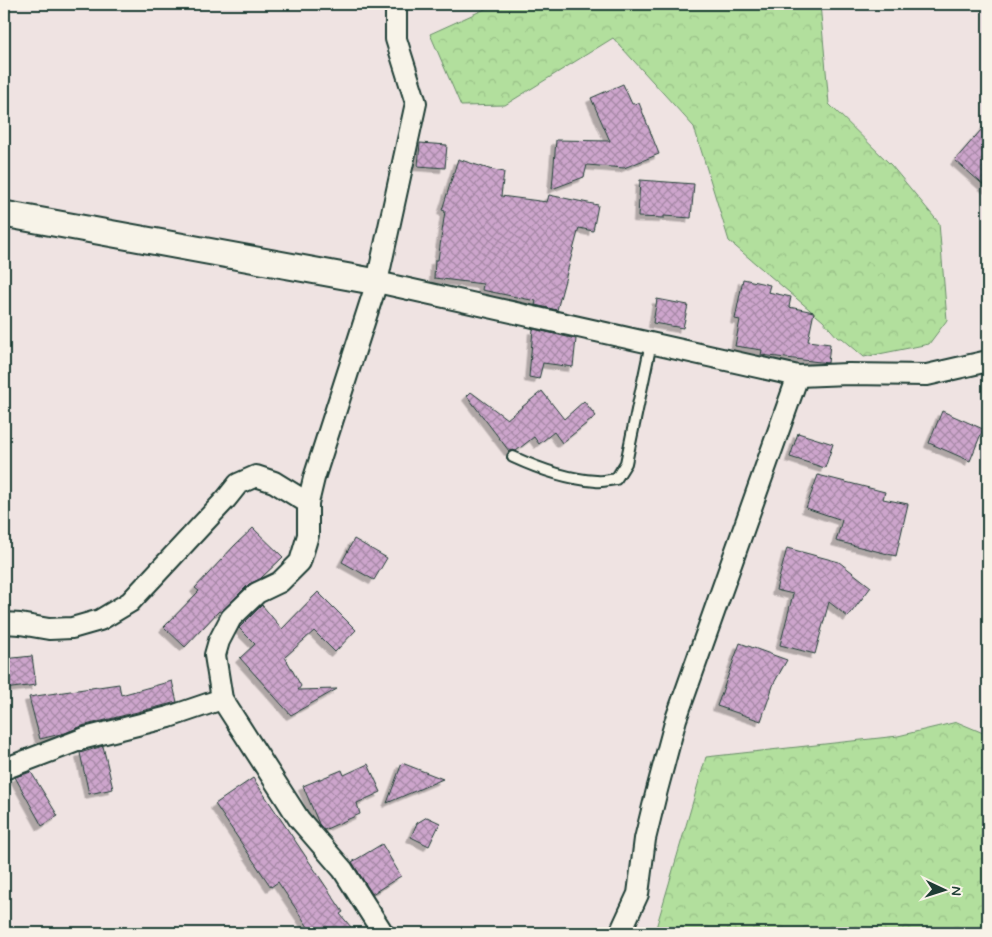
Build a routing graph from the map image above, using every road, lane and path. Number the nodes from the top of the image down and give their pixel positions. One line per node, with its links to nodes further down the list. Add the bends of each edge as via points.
1 (396, 4): 3 (street, via 396,39 416,103)
2 (4, 214): 3 (street)
3 (377, 282): 4 (street); 8 (street)
4 (651, 343): 6 (street); 7 (lane, via 626,463 616,479 598,481 562,475)
5 (988, 361): 6 (street, via 927,375)
6 (798, 376): 13 (street, via 676,719 645,839 638,894)
7 (513, 457)
8 (308, 503): 9 (street, via 274,482 256,476 238,484 130,602 100,620 72,628 49,629); 10 (street, via 308,535 300,562 280,582 257,592 231,618 219,641 215,655)
9 (4, 623)
10 (222, 699): 11 (street, via 169,717 85,738); 12 (street, via 300,819 343,870)
11 (4, 769)
12 (383, 933)
13 (620, 933)

